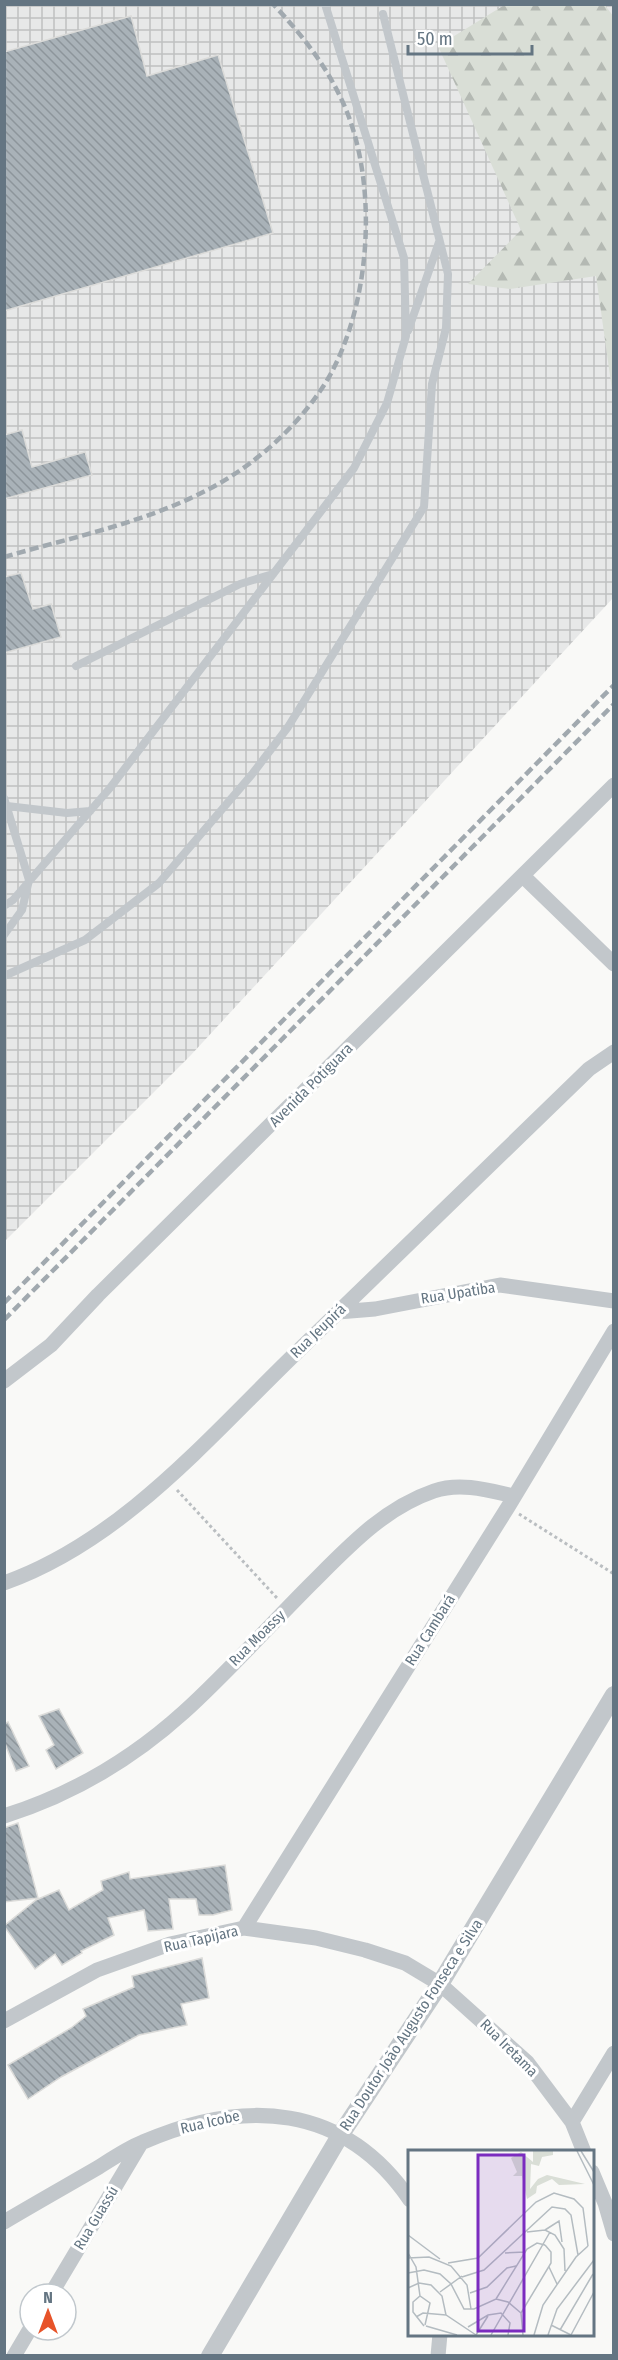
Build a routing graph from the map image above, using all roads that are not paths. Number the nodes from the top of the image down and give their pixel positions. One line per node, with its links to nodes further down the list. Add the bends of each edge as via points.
1 (325, 4): 4 (lane, via 404,258)
2 (383, 14): 3 (lane)
3 (439, 242): 4 (lane); 15 (lane, via 448,274 446,328 432,384 424,507 288,727 159,883 86,940)
4 (406, 336): 5 (lane, via 387,403 354,468)
5 (273, 574): 6 (lane, via 240,584); 9 (lane)
6 (76, 666)
7 (614, 785): 10 (street, Avenida Potiguara)
8 (6, 802): 9 (lane, via 67,813); 11 (lane)
9 (90, 812): 11 (lane)
10 (523, 876): 14 (street); 20 (street, Avenida Potiguara, via 98,1294 51,1345)
11 (29, 880): 12 (lane); 13 (lane, via 22,910)
12 (4, 906)
13 (4, 935)
14 (614, 964)
15 (4, 976)
16 (614, 1052): 18 (street, Rua Jeupirá, via 589,1069)
17 (614, 1301): 18 (street, Rua Upatiba, via 500,1286)
18 (338, 1312): 22 (street, Rua Jeupirá, via 214,1435 87,1543)
19 (614, 1331): 21 (street, Rua Cambará)
20 (4, 1381)
21 (511, 1501): 24 (street, Rua Moassy, via 474,1486 435,1490 388,1513 343,1552 183,1713 80,1786 41,1805); 25 (street, Rua Cambará)
22 (4, 1583)
23 (614, 1695): 26 (street, Rua Doutor João Augusto Fonseca e Silva)
24 (4, 1816)
25 (244, 1928): 26 (street, Rua Tapijara, via 316,1938 365,1950 405,1963); 27 (street, Rua Tapijara, via 170,1944 97,1970)
26 (440, 1984): 29 (street, Rua Iretama, via 527,2062); 30 (street, Rua Doutor João Augusto Fonseca e Silva)
27 (4, 2021)
28 (614, 2053): 29 (street)
29 (572, 2122): 32 (street, Rua Iretama)
30 (341, 2134): 31 (street, Rua Icobe, via 304,2120 253,2113); 34 (street, Rua Icobe, via 388,2171); 41 (street, Rua Doutor João Augusto Fonseca e Silva)
31 (141, 2142): 35 (street, Rua Icobe); 37 (street, Rua Guassú)
32 (584, 2150)
33 (594, 2177): 36 (street)
34 (408, 2197)
35 (4, 2222)
36 (614, 2234)
37 (58, 2282)
38 (440, 2336): 42 (street)
39 (23, 2342): 40 (street)
40 (15, 2355)
41 (210, 2355)
42 (438, 2355)

